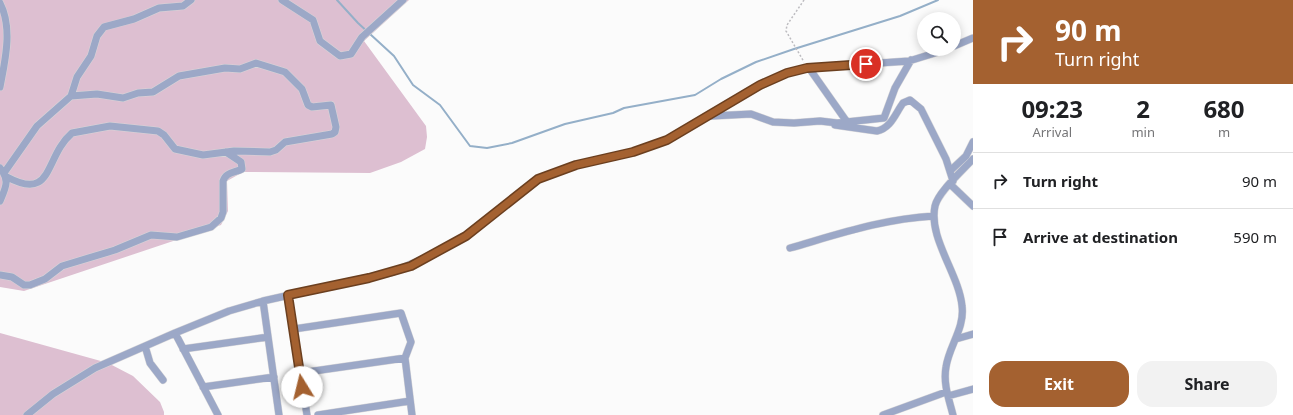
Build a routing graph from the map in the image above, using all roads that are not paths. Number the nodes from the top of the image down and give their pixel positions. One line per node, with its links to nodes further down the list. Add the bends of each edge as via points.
1 (191, 0): 11 (street, via 183,6 159,8 134,20 104,27 100,31 91,56 77,77)
2 (282, 0): 3 (street, via 313,20 320,41 340,56 351,54 362,37)
3 (403, 0)
4 (0, 3): 10 (street, via 7,43)
5 (973, 38): 6 (street)
6 (961, 43)
7 (924, 56): 8 (street)
8 (911, 60): 9 (street); 14 (street, via 895,88 884,118)
9 (808, 68): 12 (street, via 776,77); 14 (street)
10 (0, 87)
11 (71, 96): 16 (street, via 97,94 123,98 153,92 179,76 225,68 240,69 256,63 285,72 302,89 308,105 331,105 336,127 332,134 285,142 270,152); 19 (street, via 37,126)
12 (709, 116): 13 (street, via 750,114 773,122); 26 (street, via 667,140 648,147 576,165 538,179 466,236 411,266 369,278)
13 (827, 122): 14 (street); 18 (street, via 840,127 883,130 888,127 903,103 910,100 921,109)
14 (847, 122)
15 (973, 142): 18 (street, via 966,156)
16 (226, 152): 19 (street, via 204,155 176,149 158,131 104,126 72,133 56,153 41,181 36,184 23,185); 25 (street, via 241,162 242,169 224,177 223,212 221,218 211,227 177,237 151,235 115,250 62,266 41,282 30,285)
17 (973, 159): 20 (street)
18 (950, 171): 20 (street)
19 (4, 173): 21 (street, via 6,184)
20 (952, 183): 22 (street); 23 (street, via 938,199)
21 (0, 201)
22 (973, 206)
23 (934, 216): 24 (street, via 879,222); 32 (street, via 963,307)
24 (790, 248)
25 (0, 275)
26 (288, 295): 27 (street); 28 (street)
27 (263, 301): 29 (street, via 229,311); 31 (street)
28 (294, 329): 35 (street, via 401,313 411,342); 36 (street)
29 (175, 333): 33 (street); 34 (street)
30 (973, 334): 32 (street)
31 (268, 338): 34 (street); 37 (street)
32 (956, 339): 41 (street, via 946,365 944,378)
33 (145, 346): 38 (street, via 150,363); 44 (street, via 95,368 53,394)
34 (183, 349): 39 (street)
35 (405, 358): 36 (street); 42 (street)
36 (300, 373): 47 (street)
37 (274, 377): 39 (street); 46 (street)
38 (163, 380)
39 (203, 387): 45 (street)
40 (973, 389): 41 (street)
41 (947, 394): 50 (street); 51 (street)
42 (410, 401): 43 (street); 49 (street)
43 (332, 414): 48 (street)
44 (27, 415)
45 (218, 415)
46 (279, 415)
47 (307, 415)
48 (318, 415)
49 (412, 415)
50 (883, 415)
51 (953, 415)

